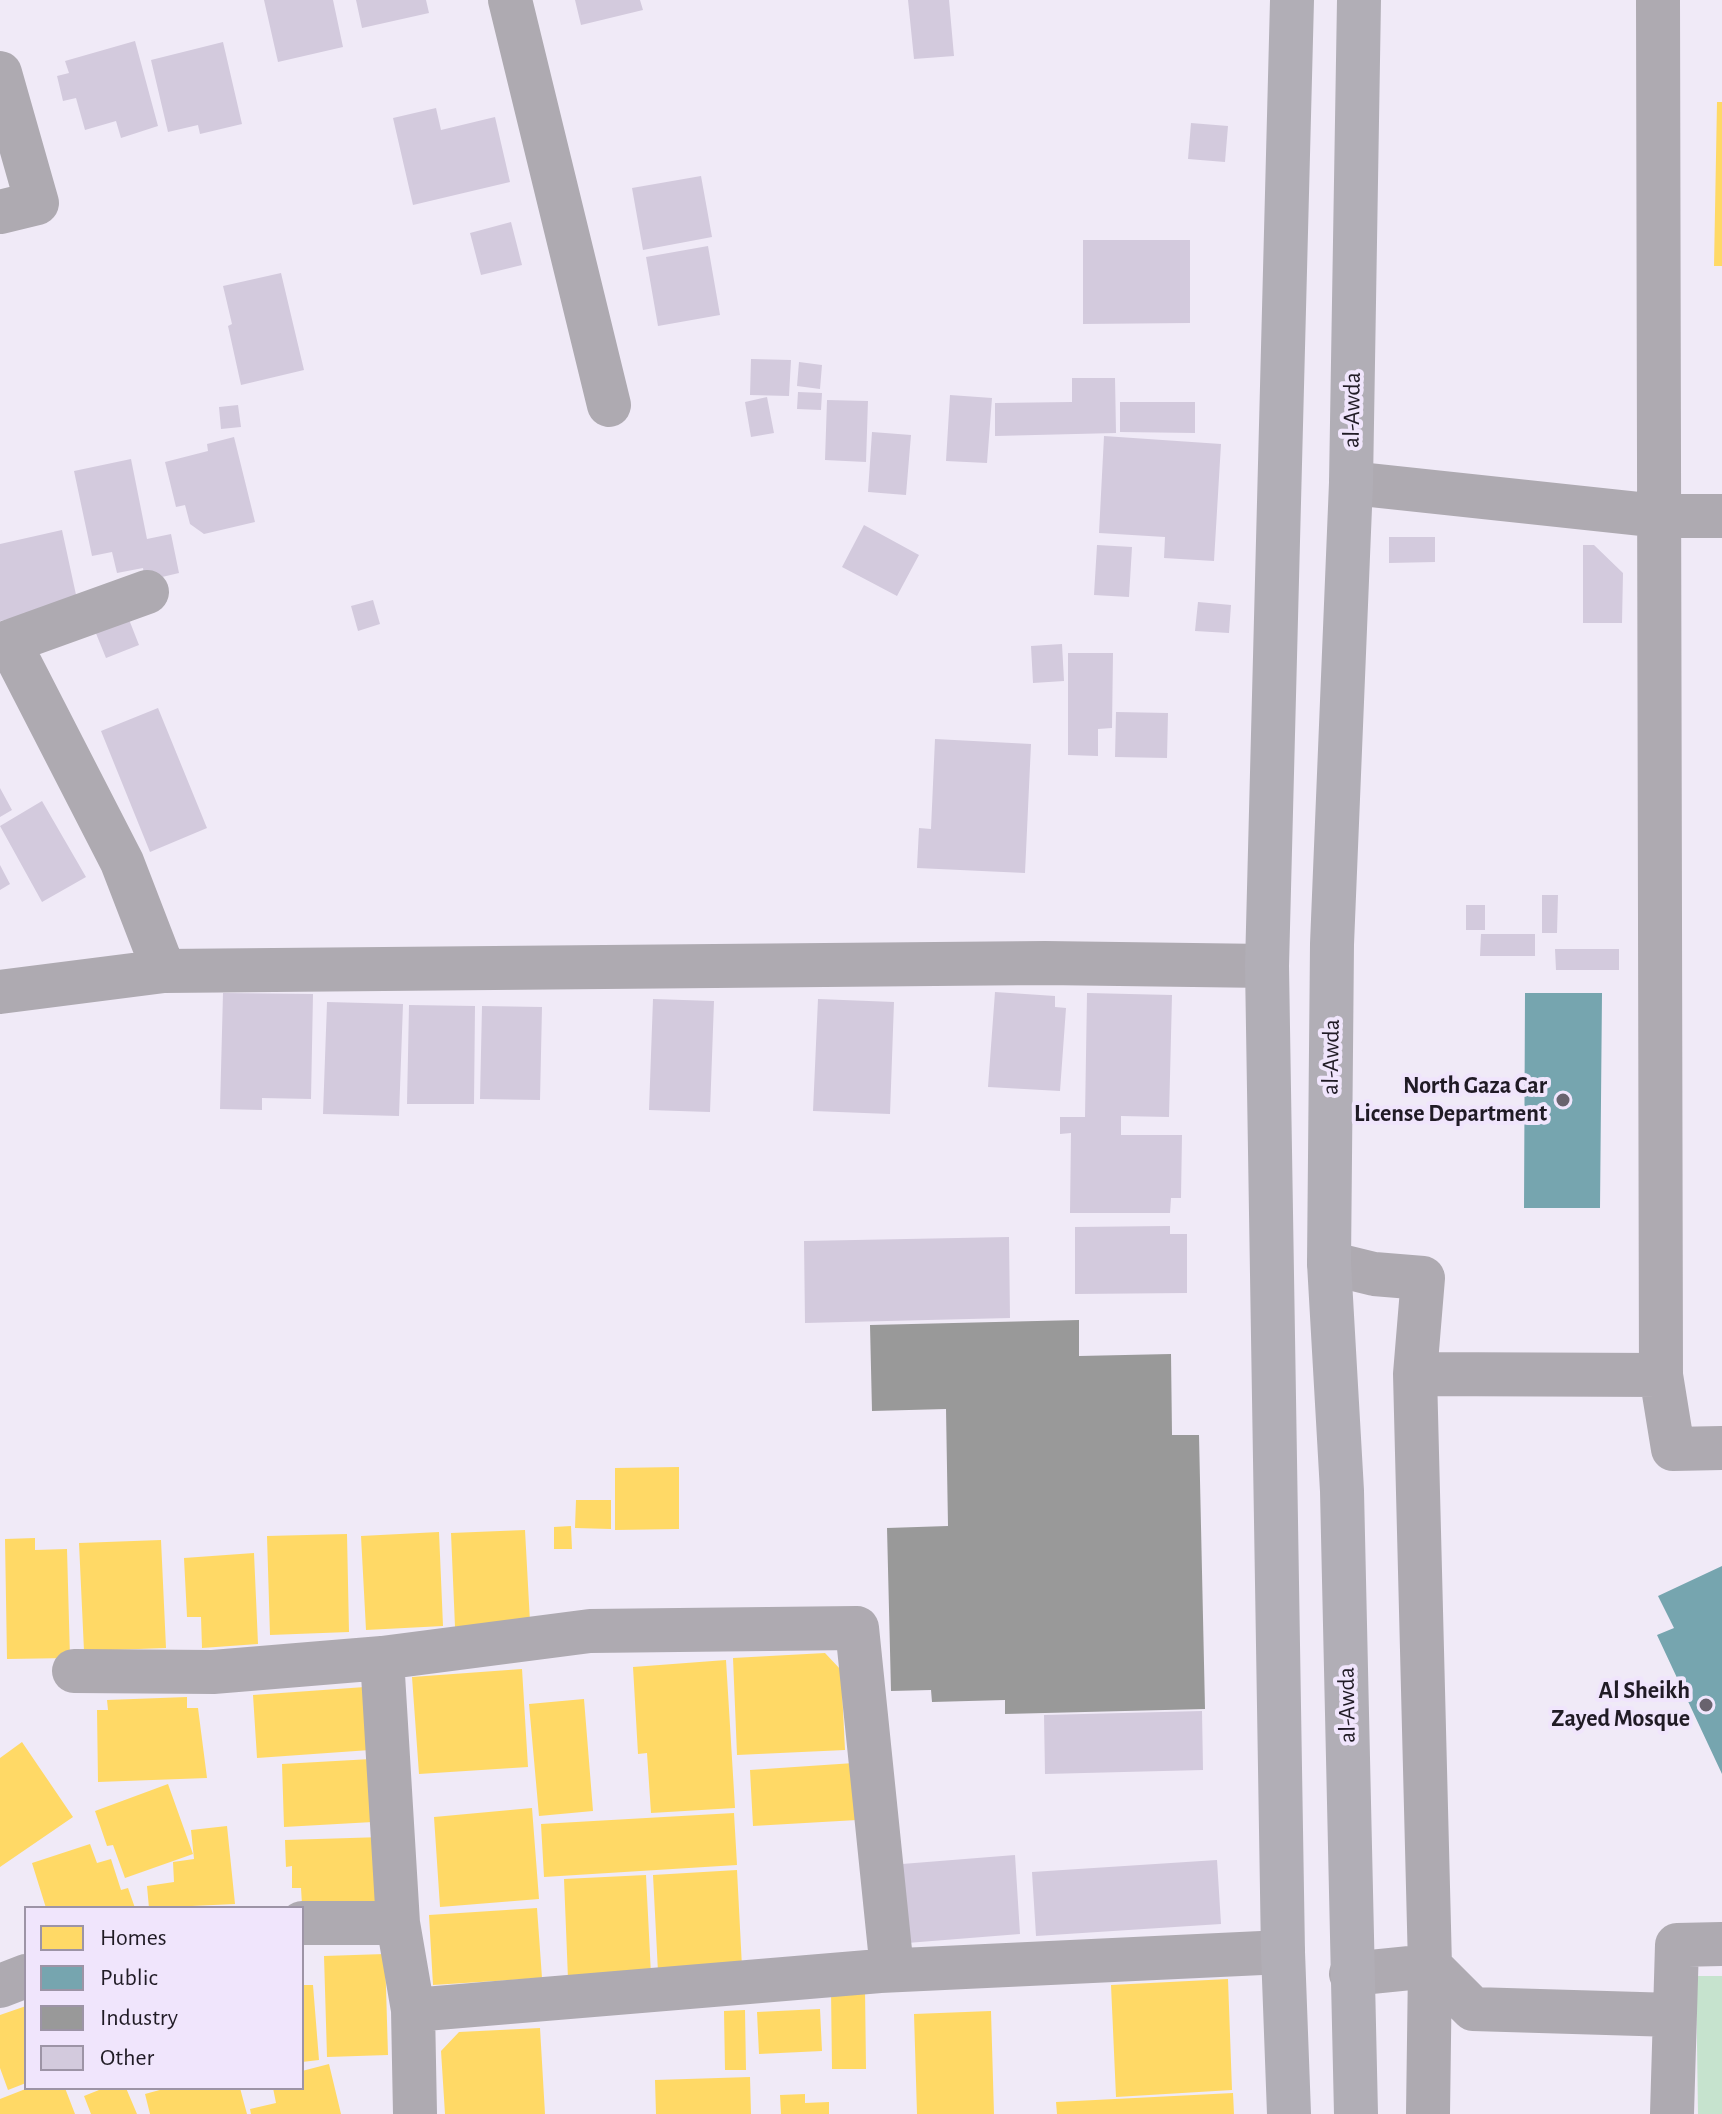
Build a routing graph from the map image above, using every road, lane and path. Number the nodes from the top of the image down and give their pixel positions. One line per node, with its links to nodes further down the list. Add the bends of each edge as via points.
1 (510, 0): 7 (street)
2 (1292, 0): 13 (main road)
3 (1359, 0): 8 (main road, al-Awda)
4 (1658, 0): 9 (street)
5 (0, 73): 6 (street, via 37,203)
6 (0, 212)
7 (609, 405)
8 (1351, 483): 9 (street); 16 (main road, al-Awda, via 1332,944)
9 (1659, 516): 10 (street); 18 (street)
10 (1722, 516)
11 (147, 592): 12 (street)
12 (4, 644): 14 (street, via 122,862)
13 (1267, 966): 14 (street, via 1029,963); 25 (main road)
14 (164, 971): 15 (street)
15 (0, 992)
16 (1329, 1263): 17 (street, via 1423,1278); 28 (main road, al-Awda, via 1342,1491)
17 (1415, 1374): 18 (street); 26 (street)
18 (1661, 1375): 19 (street, via 1673,1449)
19 (1722, 1448)
20 (382, 1658): 21 (street, via 213,1672); 23 (street); 27 (street, via 590,1631 857,1628)
21 (74, 1671)
22 (304, 1923): 23 (street)
23 (398, 1923): 31 (street)
24 (1722, 1944): 32 (street, via 1677,1945)
25 (1283, 1952): 27 (street); 34 (main road)
26 (1430, 1966): 28 (street); 32 (street, via 1473,2009); 36 (street)
27 (892, 1970): 31 (street)
28 (1351, 1974): 35 (main road, al-Awda)
29 (24, 1977): 30 (street)
30 (0, 1986)
31 (413, 2010): 33 (street)
32 (1673, 2015): 37 (street)
33 (415, 2114)
34 (1289, 2114)
35 (1356, 2114)
36 (1428, 2114)
37 (1672, 2114)

